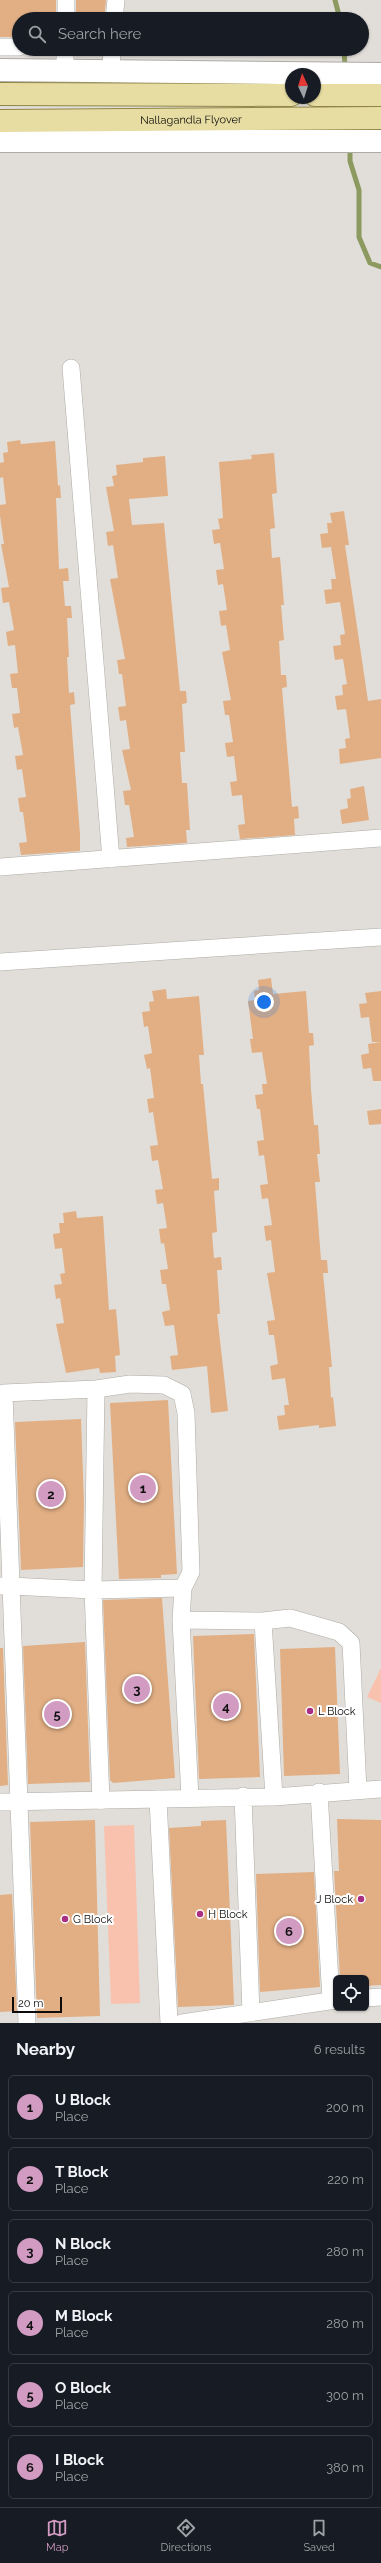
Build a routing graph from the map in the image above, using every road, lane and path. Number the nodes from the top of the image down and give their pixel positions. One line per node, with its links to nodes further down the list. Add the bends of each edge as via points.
1 (66, 0): 3 (street)
2 (116, 0): 4 (street)
3 (66, 12)
4 (115, 12)
5 (0, 47): 6 (street)
6 (12, 47)
7 (65, 56): 10 (street)
8 (112, 56): 11 (street)
9 (0, 70): 10 (street)
10 (65, 70): 11 (street)
11 (111, 71): 12 (street)
12 (285, 73)
13 (321, 73): 14 (street)
14 (376, 74)
15 (0, 94): 16 (main road)
16 (285, 95)
17 (321, 95): 18 (main road)
18 (381, 95)
19 (381, 118): 20 (main road, Nallagandla Flyover)
20 (0, 121)
21 (0, 141): 22 (street)
22 (375, 142)
23 (71, 368): 25 (street)
24 (381, 838): 25 (street)
25 (111, 859): 26 (street)
26 (0, 867)
27 (381, 937): 28 (street)
28 (0, 962)
29 (96, 1389): 30 (street); 32 (street, via 130,1384 164,1385 182,1394 186,1413 191,1572); 33 (street)
30 (2, 1393): 31 (street)
31 (5, 1586): 33 (street); 43 (street)
32 (183, 1588): 33 (street); 34 (street)
33 (93, 1590): 44 (street)
34 (181, 1620): 35 (street); 41 (street)
35 (263, 1621): 37 (street, via 290,1618 339,1632 351,1643); 40 (street)
36 (381, 1789): 37 (street)
37 (358, 1790): 38 (street)
38 (319, 1792): 40 (street); 46 (street)
39 (243, 1796): 40 (street); 41 (street); 50 (street)
40 (274, 1797)
41 (190, 1798): 42 (street)
42 (158, 1799): 44 (street); 52 (street)
43 (18, 1800): 44 (street); 45 (street); 51 (street)
44 (101, 1801)
45 (0, 1802)
46 (333, 1986)
47 (381, 1997): 48 (street)
48 (369, 1998)
49 (333, 2000): 50 (street)
50 (251, 2013): 53 (street)
51 (27, 2023)
52 (169, 2023)
53 (182, 2023)

